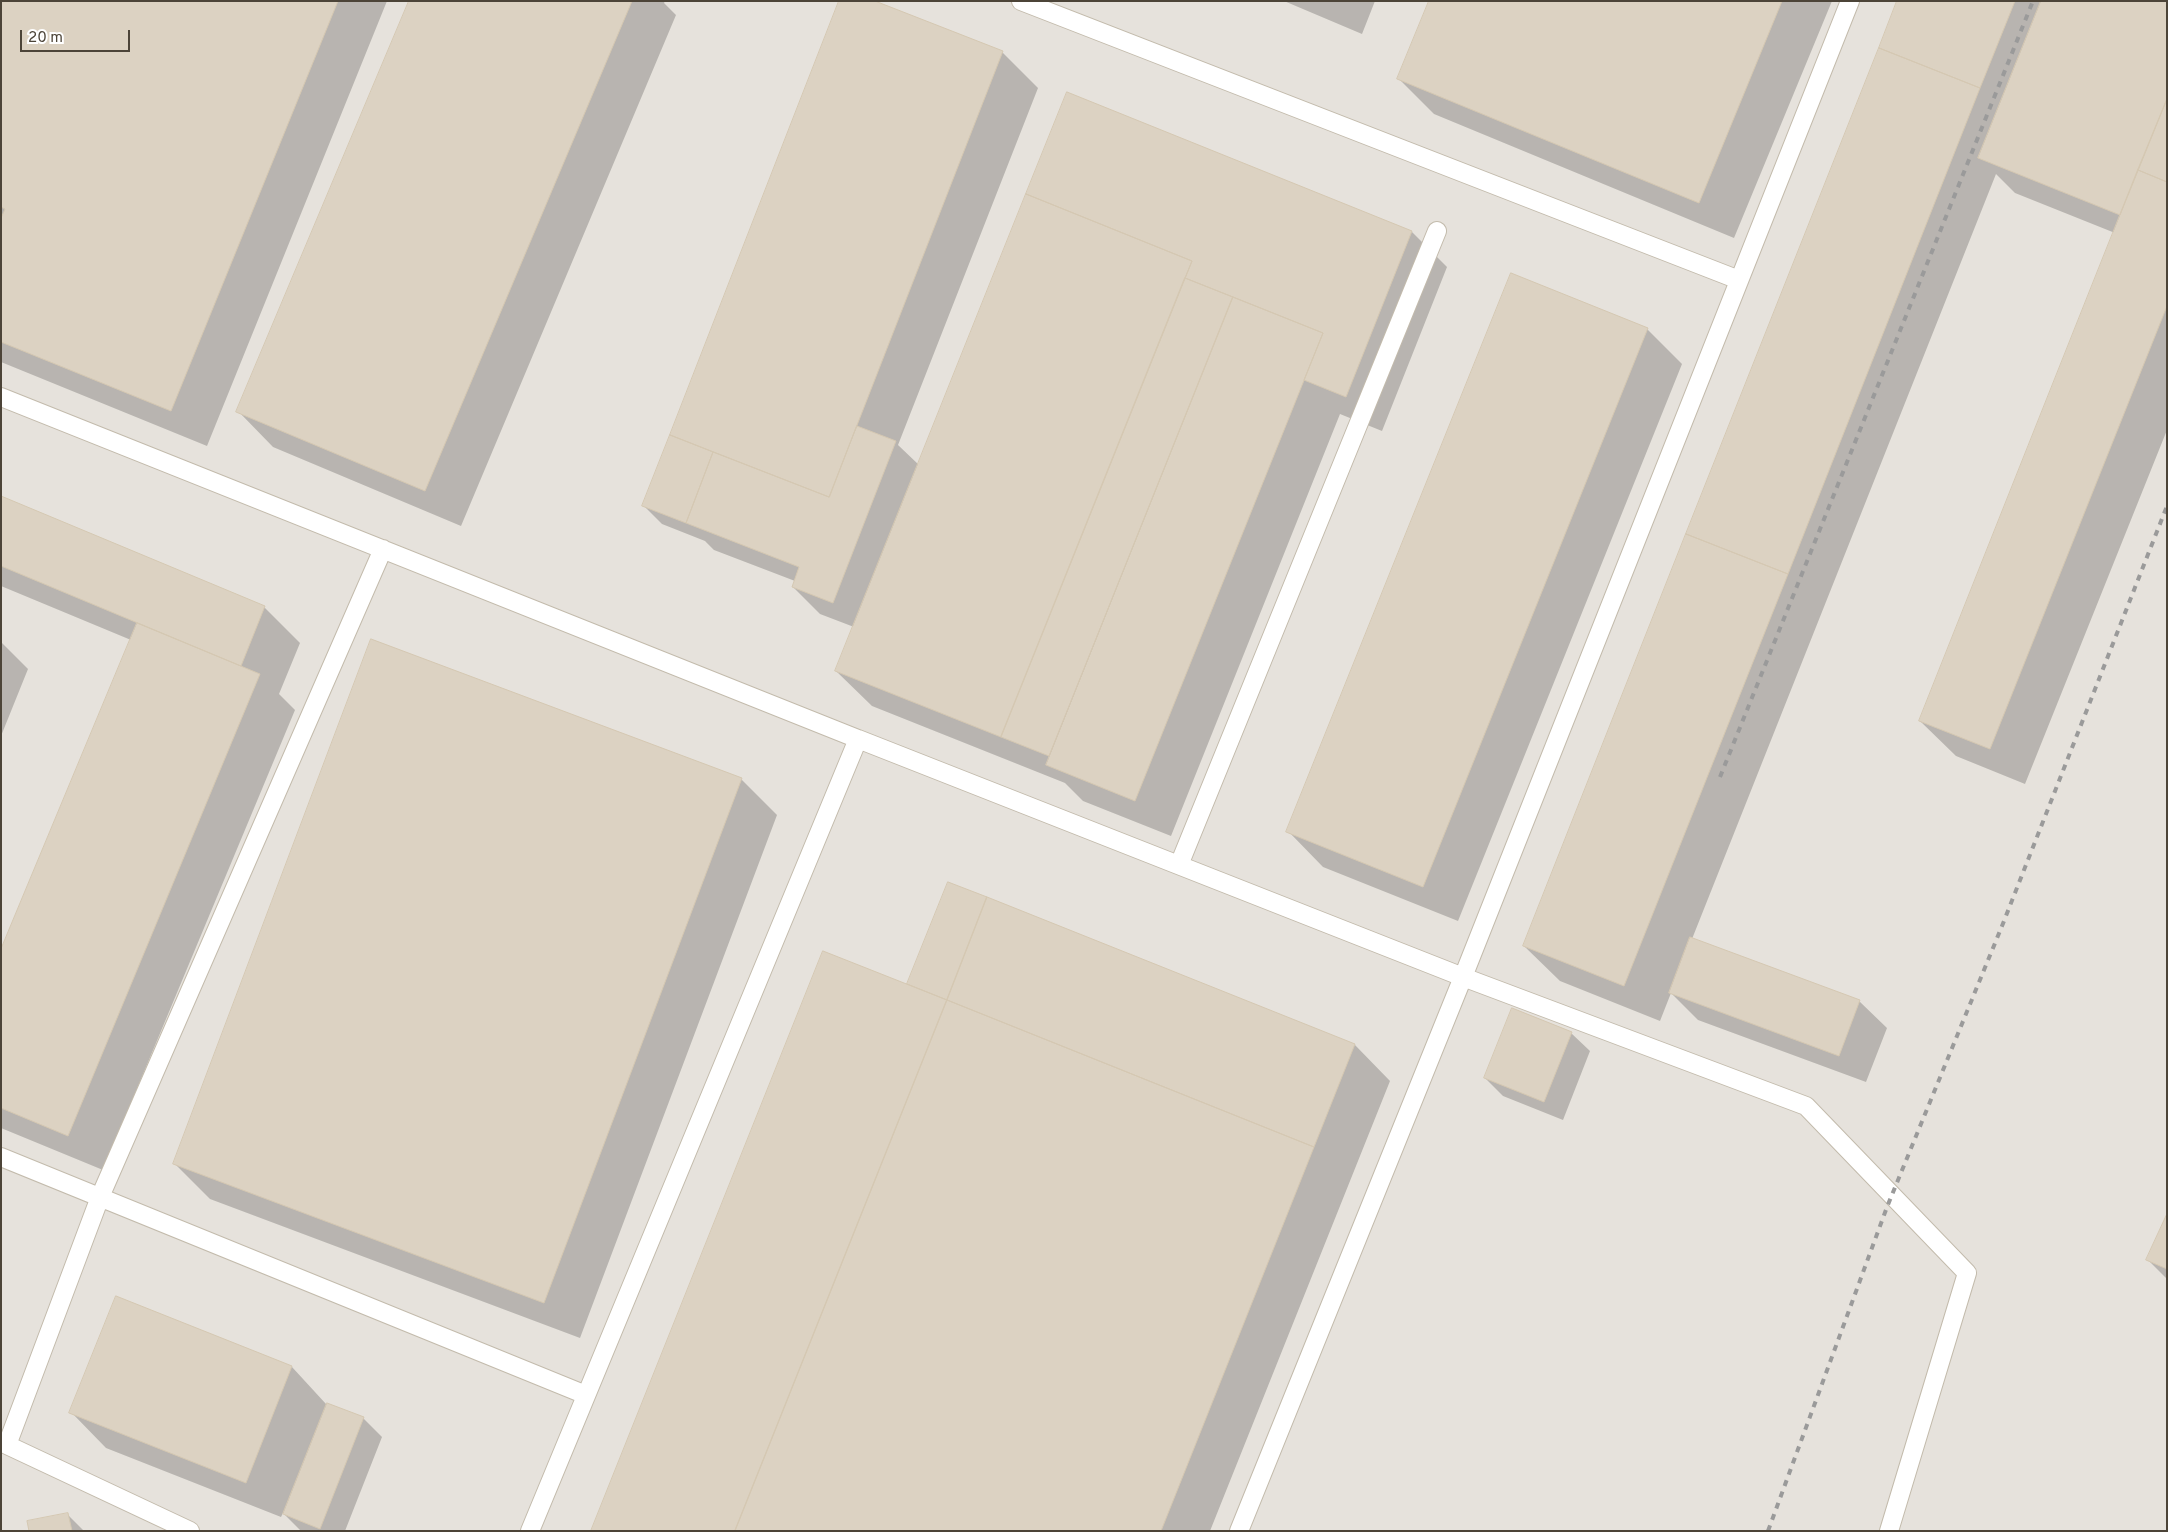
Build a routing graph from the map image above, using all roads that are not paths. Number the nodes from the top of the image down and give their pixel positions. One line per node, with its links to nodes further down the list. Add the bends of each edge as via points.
1 (1021, 1): 4 (lane)
2 (1850, 1): 4 (lane)
3 (1437, 231): 8 (lane)
4 (1739, 280): 9 (lane)
5 (1, 397): 6 (lane)
6 (383, 549): 7 (lane); 11 (lane)
7 (858, 738): 8 (lane); 12 (lane)
8 (1179, 865): 9 (lane)
9 (1463, 977): 15 (lane); 16 (lane, via 1806,1106 1967,1273)
10 (1, 1157): 11 (lane)
11 (100, 1197): 12 (lane); 13 (lane, via 6,1445)
12 (586, 1395): 14 (lane)
13 (190, 1531)
14 (530, 1531)
15 (1239, 1531)
16 (1889, 1531)

